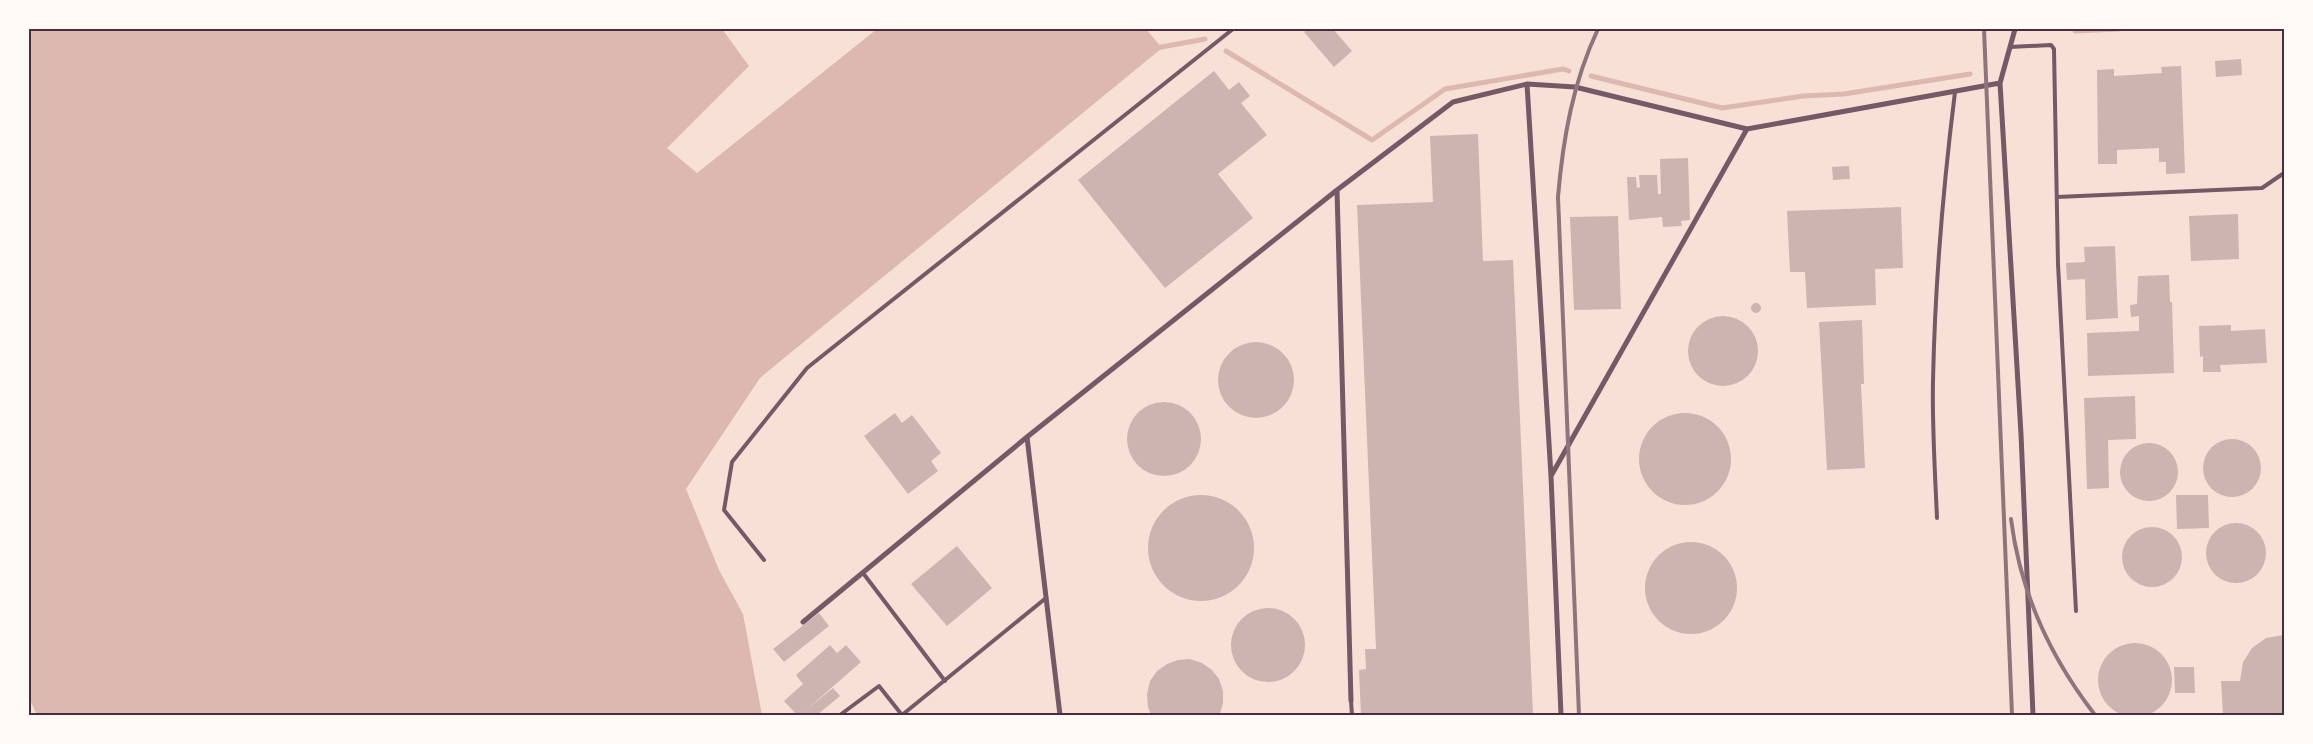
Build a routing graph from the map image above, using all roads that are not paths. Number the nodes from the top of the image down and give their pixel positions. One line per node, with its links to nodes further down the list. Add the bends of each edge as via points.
1 (1233, 29): 14 (lane, via 807,368 732,462 724,510)
2 (2016, 29): 3 (street)
3 (2010, 47): 4 (street); 10 (lane, via 2051,45 2054,49)
4 (2000, 83): 6 (street); 25 (street, via 2021,424)
5 (1526, 84): 7 (street, via 1575,87); 9 (street, via 1453,102); 12 (street)
6 (1955, 92): 7 (street); 13 (lane, via 1947,156 1933,382)
7 (1746, 129): 12 (street)
8 (2284, 173): 10 (lane, via 2262,188)
9 (1338, 190): 11 (street); 20 (street)
10 (2057, 197): 17 (lane)
11 (1027, 437): 15 (street); 16 (street)
12 (1551, 476): 24 (street)
13 (1937, 518)
14 (764, 560)
15 (863, 573): 18 (street); 19 (lane)
16 (1046, 598): 19 (lane); 22 (street)
17 (2076, 611)
18 (803, 622)
19 (945, 681): 21 (lane, via 902,715 879,686)
20 (1351, 701): 23 (lane)
21 (840, 715)
22 (1060, 715)
23 (1352, 715)
24 (1561, 715)
25 (2033, 715)

